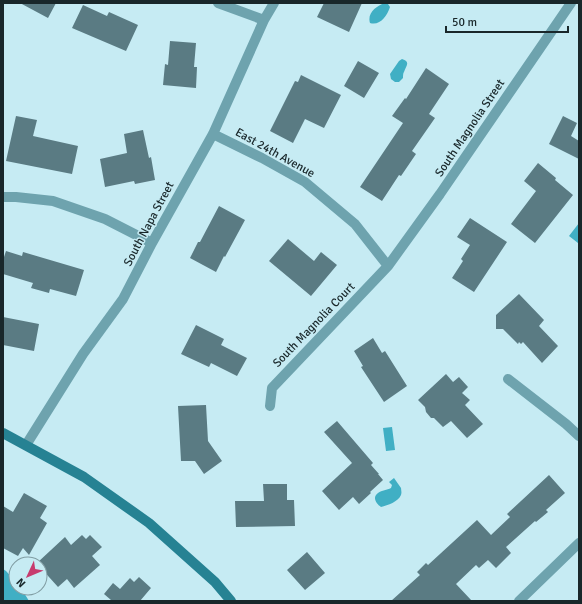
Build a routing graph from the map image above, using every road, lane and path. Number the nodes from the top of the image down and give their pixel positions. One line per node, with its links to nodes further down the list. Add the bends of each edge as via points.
1 (218, 3): 4 (street)
2 (274, 3): 4 (street, South Napa Street)
3 (571, 3): 8 (street, South Magnolia Street)
4 (264, 20): 5 (street, South Napa Street)
5 (213, 134): 7 (street, South Napa Street); 8 (street, East 24th Avenue, via 305,182 355,224)
6 (3, 197): 7 (street, via 53,201 105,219)
7 (152, 243): 13 (street, South Napa Street, via 123,299 83,354)
8 (388, 266): 10 (street, South Magnolia Court, via 272,388)
9 (508, 379): 12 (street)
10 (270, 406)
11 (3, 433): 13 (street)
12 (579, 436)
13 (26, 445): 15 (street, via 84,477 149,523 216,582)
14 (579, 543): 16 (street)
15 (230, 601)
16 (519, 601)

